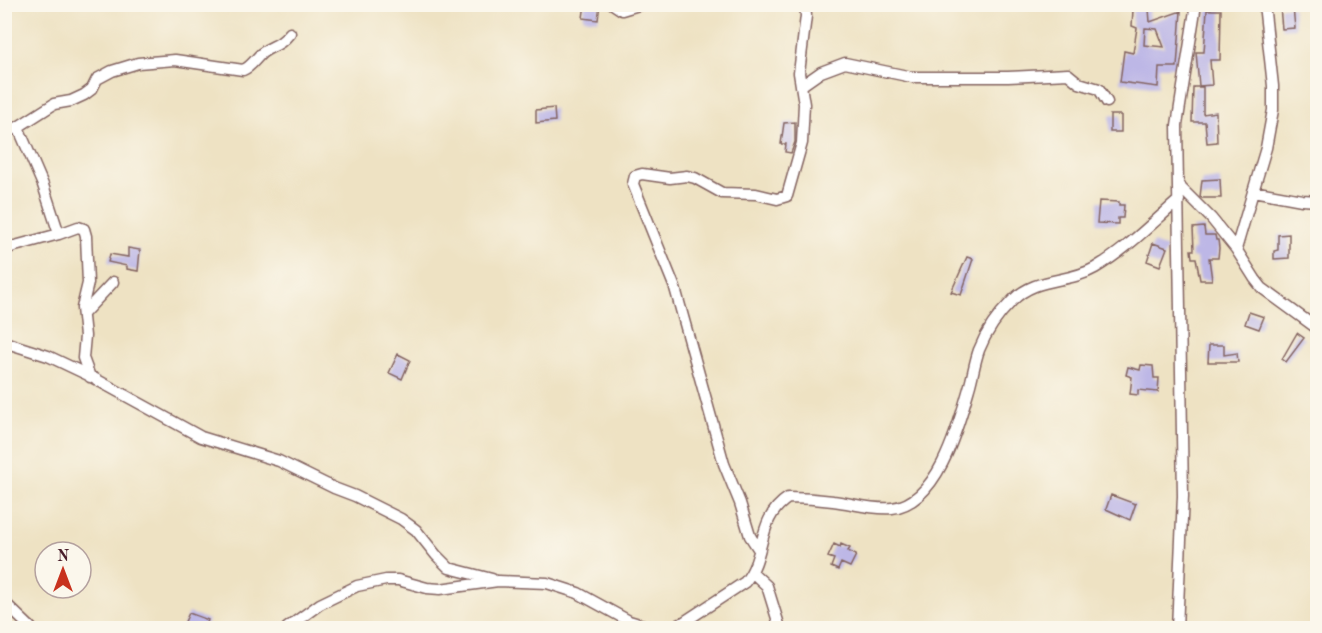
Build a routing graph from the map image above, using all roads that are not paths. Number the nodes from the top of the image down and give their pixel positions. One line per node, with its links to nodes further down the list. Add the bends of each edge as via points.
1 (613, 4): 2 (street, via 622,10)
2 (642, 4)
3 (805, 4): 7 (street)
4 (1196, 4): 11 (street, via 1177,125)
5 (1264, 4): 12 (street, via 1273,110)
6 (290, 33): 9 (street, via 281,44 263,51 243,70 175,60 138,63 112,71 97,79 84,95 54,104)
7 (801, 86): 8 (street, via 821,72 845,63 912,77 1068,74 1079,83 1099,89); 23 (street, via 802,143 784,198 723,193 687,176 642,174 633,179 675,288 724,464 750,536)
8 (1107, 102)
9 (18, 127): 10 (street); 15 (street)
10 (4, 132)
11 (1178, 185): 13 (street); 17 (street)
12 (1253, 191): 14 (street); 17 (street)
13 (1179, 200): 23 (street, via 1132,242 1092,270 1043,282 1012,300 979,349 951,445 921,495 908,504 891,508 788,498 772,510); 30 (street, via 1183,496)
14 (1317, 201)
15 (59, 234): 16 (street); 19 (street, via 78,227 84,229 88,283)
16 (4, 249)
17 (1236, 249): 20 (street, via 1262,288)
18 (113, 282): 19 (street)
19 (83, 314): 22 (street, via 83,358)
20 (1317, 329)
21 (4, 342): 22 (street, via 48,356)
22 (90, 377): 25 (street, via 201,437 279,460 401,519 416,530 449,568)
23 (759, 550): 24 (street)
24 (753, 573): 25 (street, via 714,604 681,624 665,628 629,621 578,593 547,583); 29 (street, via 767,586)
25 (498, 581): 28 (street, via 440,589 398,580 372,582 320,604)
26 (4, 602): 27 (street)
27 (31, 628)
28 (287, 628)
29 (780, 628)
30 (1177, 628)

